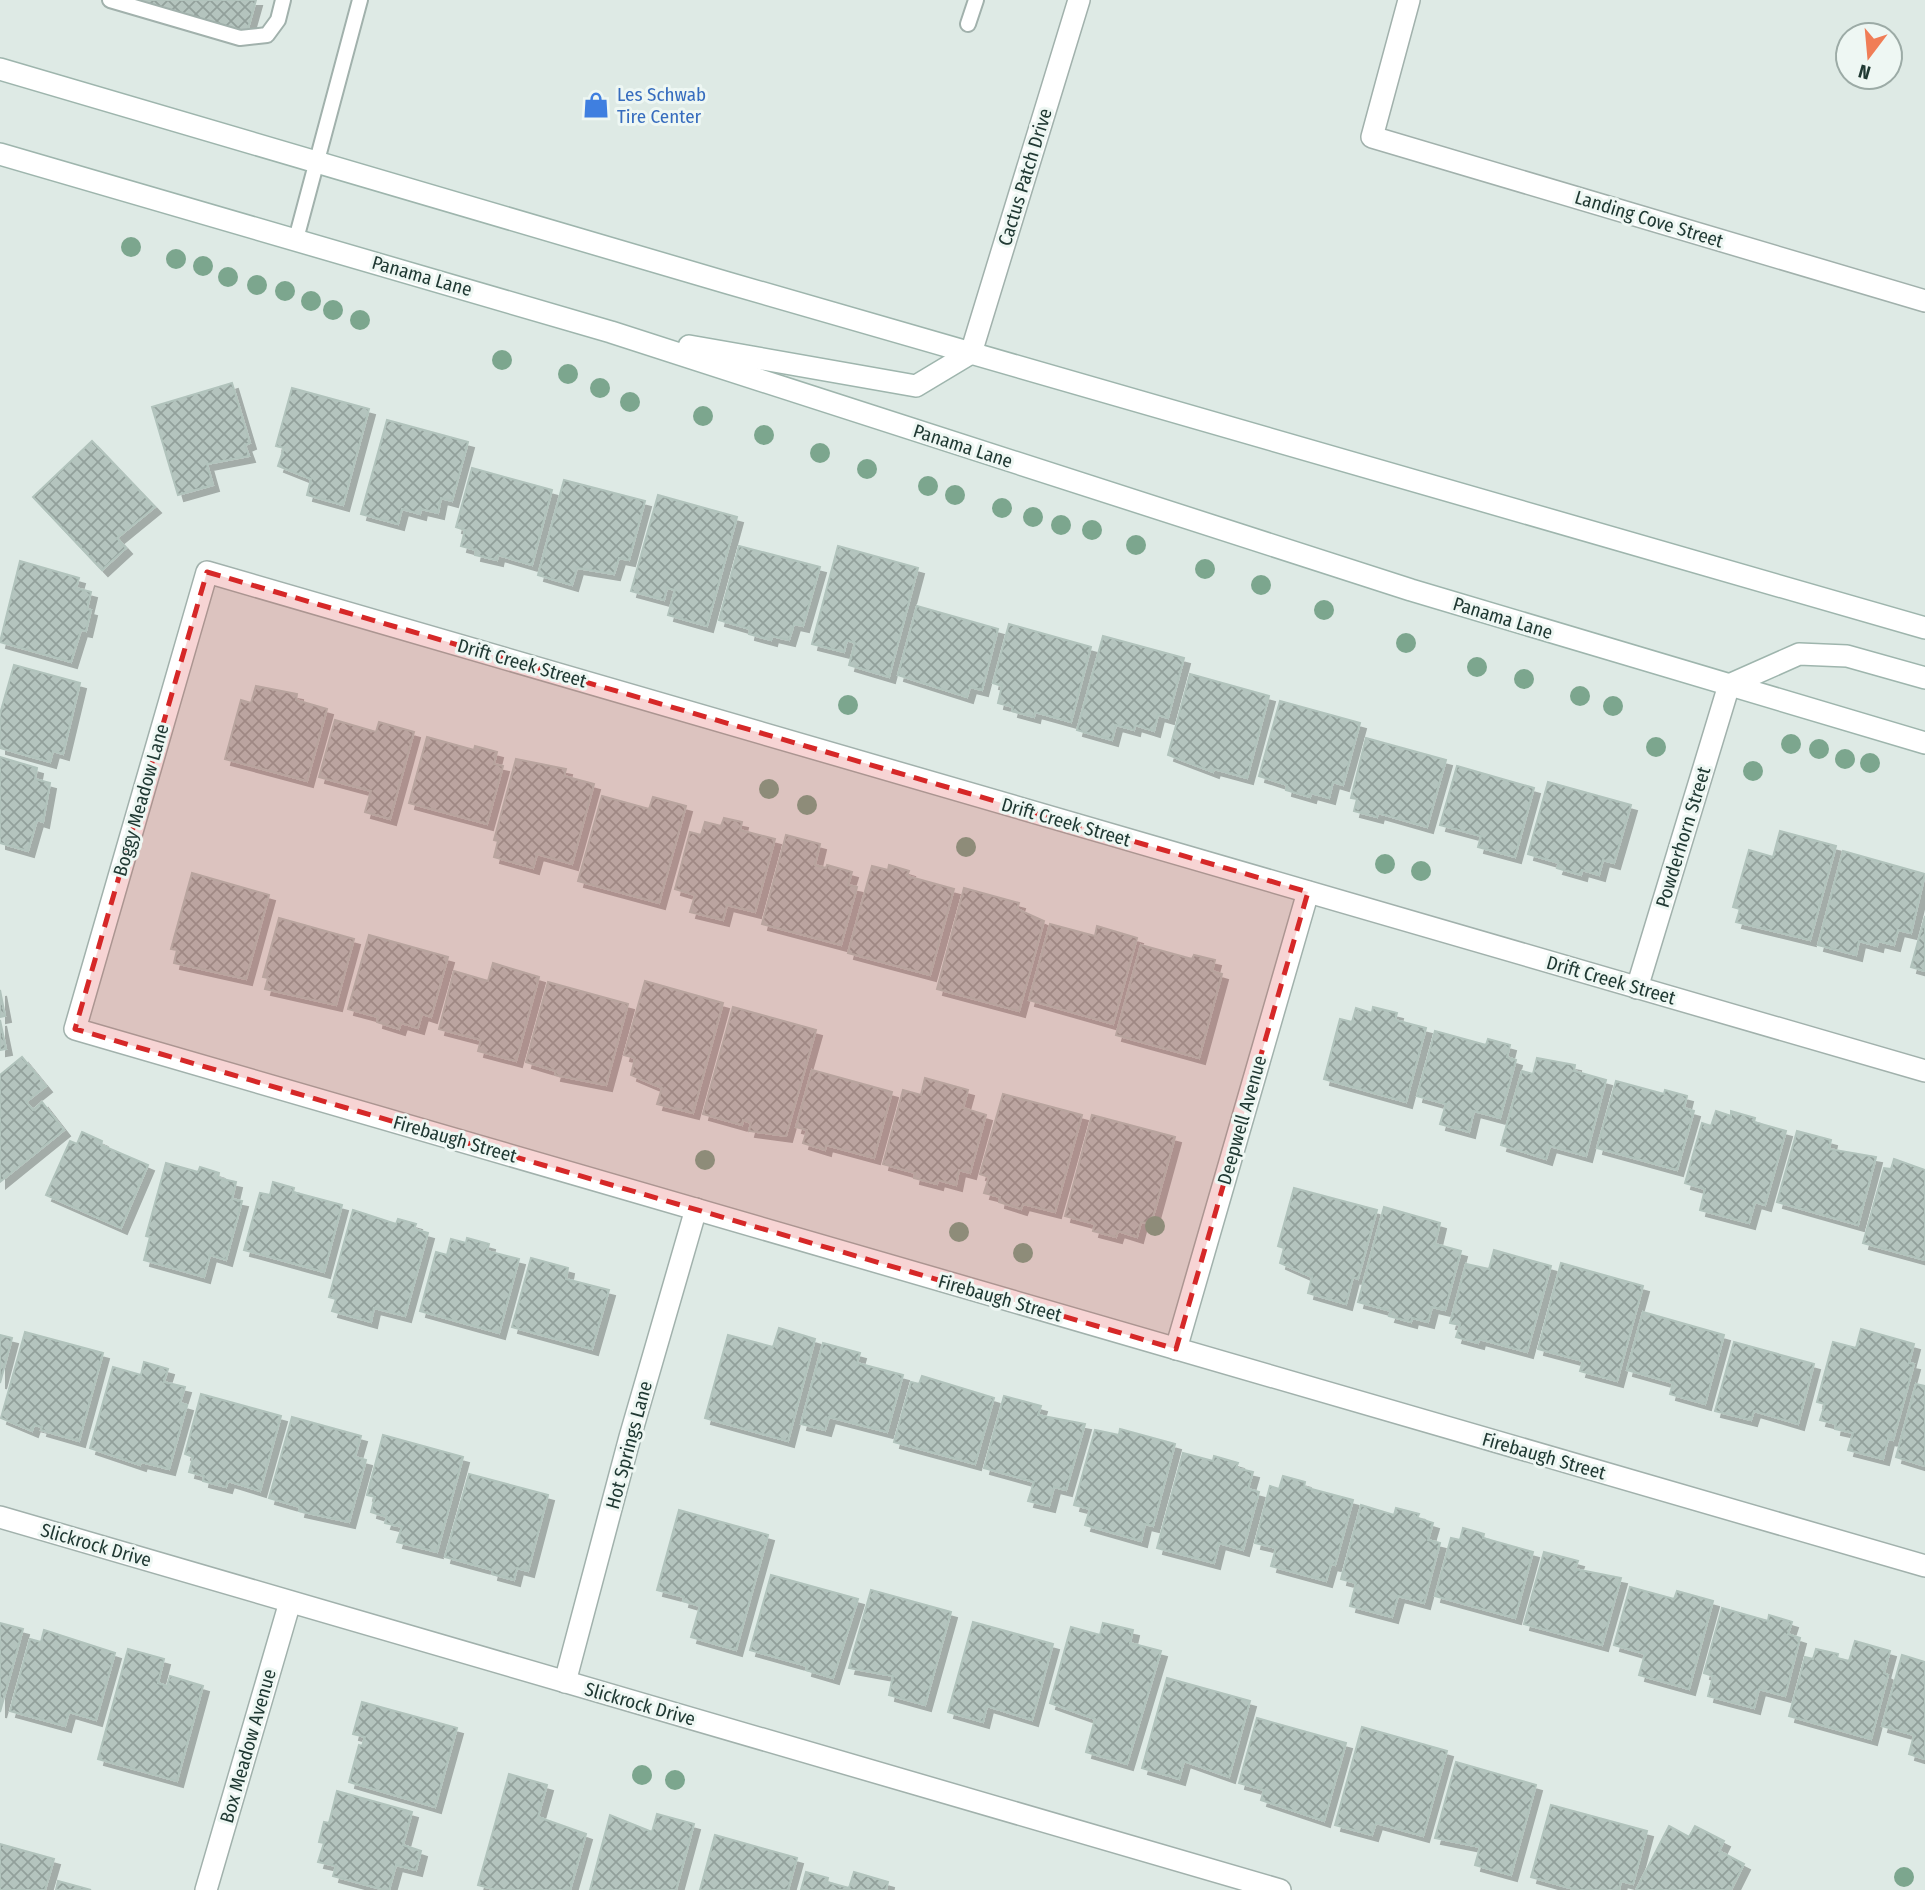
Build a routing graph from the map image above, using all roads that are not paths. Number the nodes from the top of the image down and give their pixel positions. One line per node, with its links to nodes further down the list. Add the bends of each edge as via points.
1 (110, 0): 2 (lane, via 240,38 267,35 278,20)
2 (282, 0)
3 (360, 0): 10 (lane)
4 (976, 0): 7 (lane)
5 (1079, 0): 14 (street, Cactus Patch Drive)
6 (1409, 0): 12 (street, Landing Cove Street, via 1372,137)
7 (968, 24)
8 (0, 69): 10 (street)
9 (0, 154): 11 (street, Panama Lane)
10 (316, 162): 11 (lane); 14 (street)
11 (296, 239): 13 (street, Panama Lane)
12 (1925, 301)
13 (611, 332): 14 (street, via 916,386); 18 (street, Panama Lane, via 1411,590)
14 (971, 353): 16 (street)
15 (207, 572): 20 (street, Drift Creek Street); 22 (street, Boggy Meadow Lane)
16 (1925, 628)
17 (1925, 678): 18 (street, via 1847,656 1799,654)
18 (1729, 685): 19 (street, Panama Lane); 21 (street, Powderhorn Street)
19 (1925, 743)
20 (1308, 892): 21 (street, Drift Creek Street); 25 (street, Deepwell Avenue)
21 (1637, 988): 23 (street, Drift Creek Street)
22 (75, 1028): 24 (street, Firebaugh Street)
23 (1925, 1071)
24 (696, 1209): 25 (street, Firebaugh Street); 29 (street, Hot Springs Lane)
25 (1176, 1349): 27 (street, Firebaugh Street)
26 (0, 1517): 28 (street, Slickrock Drive)
27 (1925, 1566)
28 (290, 1602): 29 (street, Slickrock Drive); 30 (street, Box Meadow Avenue)
29 (565, 1682): 31 (street, Slickrock Drive)
30 (206, 1890)
31 (1280, 1890)

